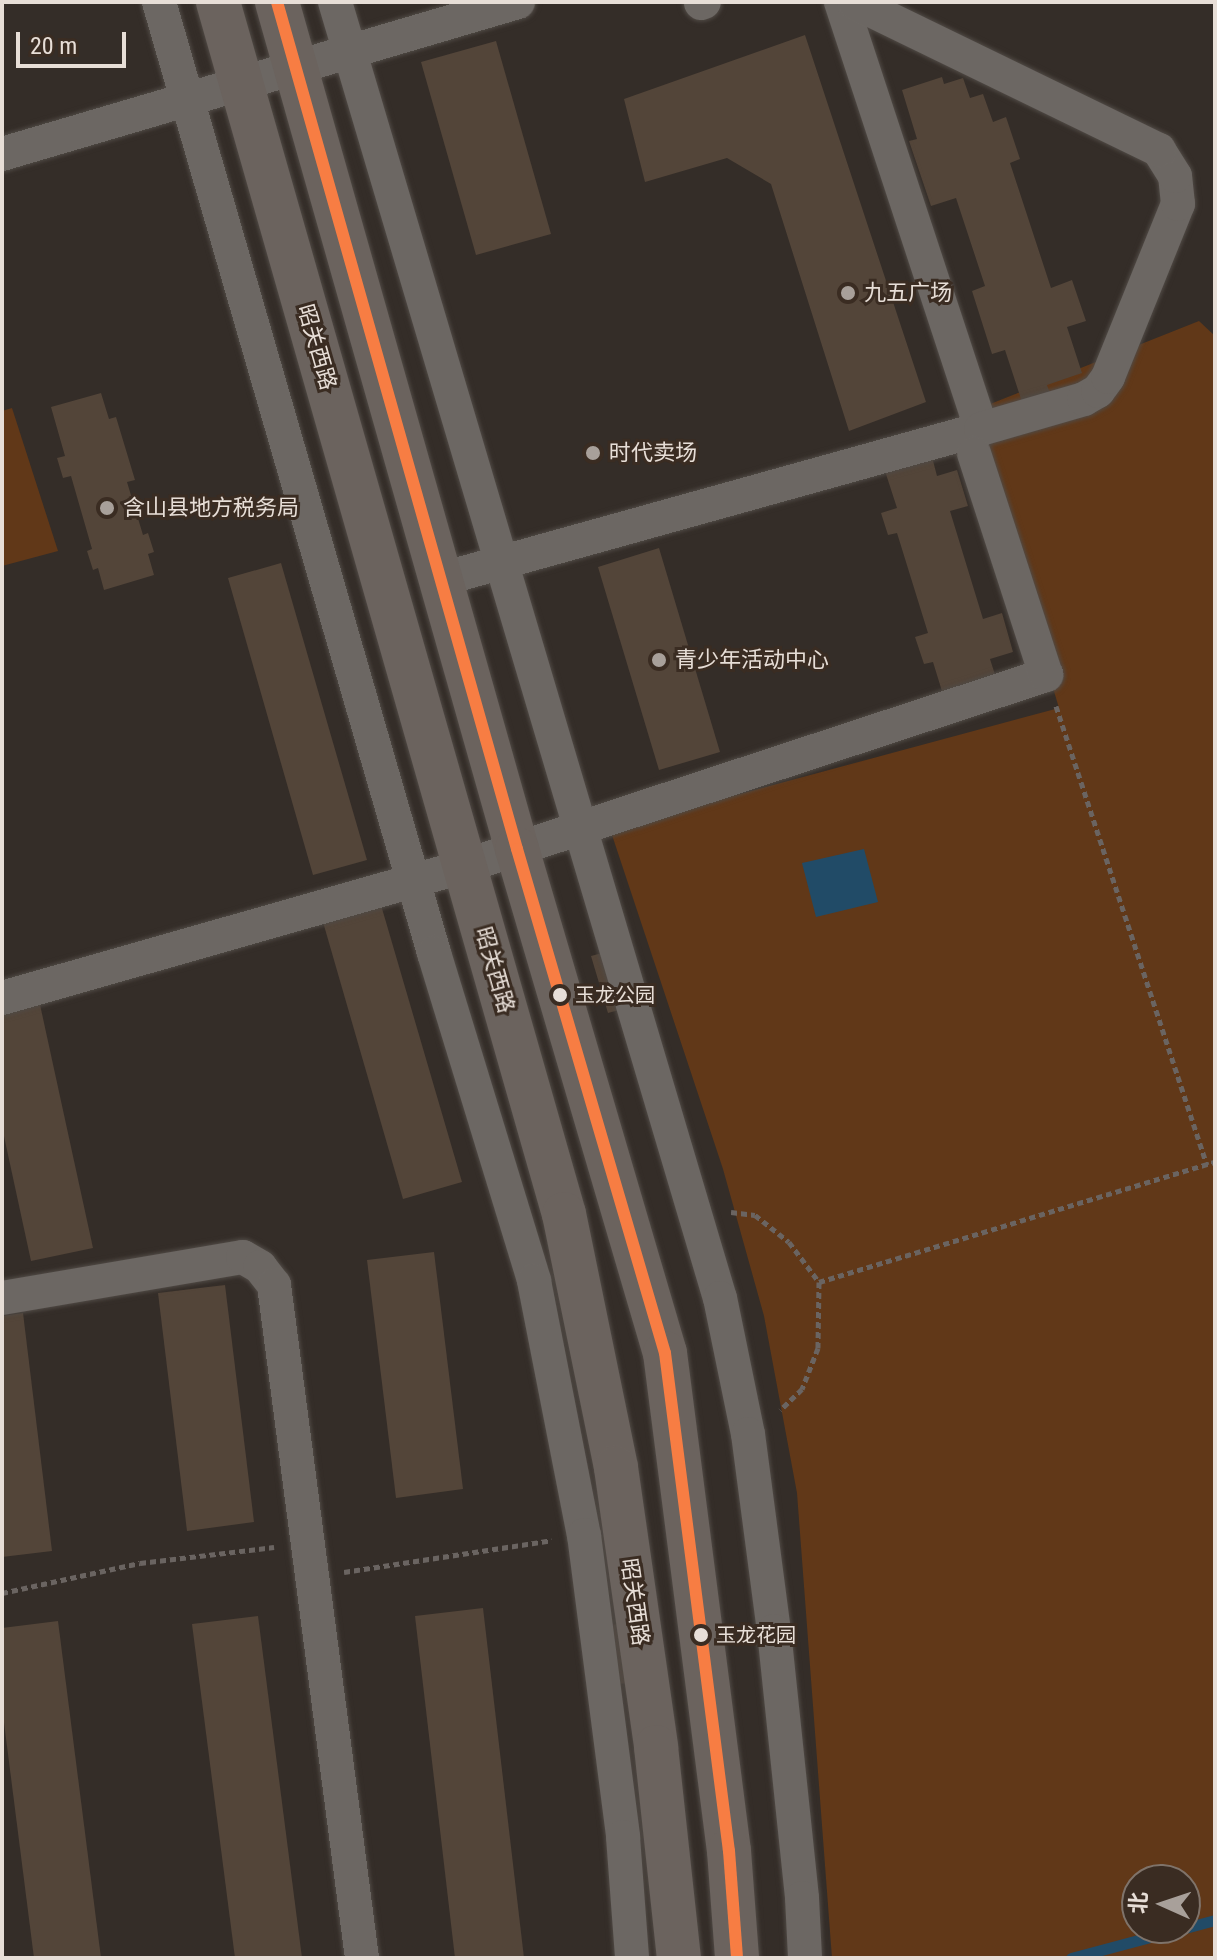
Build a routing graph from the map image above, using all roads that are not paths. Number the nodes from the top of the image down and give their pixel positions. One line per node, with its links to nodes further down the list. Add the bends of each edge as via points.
1 (159, 2): 11 (street)
2 (218, 2): 10 (main road, 昭关西路)
3 (277, 2): 9 (main road)
4 (335, 2): 8 (street)
5 (518, 2): 8 (street)
6 (841, 2): 13 (street)
7 (854, 2): 13 (street, via 1159,150 1175,176 1178,204 1098,391)
8 (350, 51): 9 (street); 14 (street)
9 (297, 67): 10 (street); 15 (main road)
10 (241, 83): 11 (street); 18 (main road, 昭关西路)
11 (187, 99): 12 (street); 19 (street)
12 (2, 154)
13 (977, 441): 14 (street); 16 (street, via 1046,674)
14 (501, 562): 15 (street); 16 (street)
15 (442, 579): 17 (main road)
16 (580, 828): 17 (street); 28 (street, via 720,1298 748,1434 774,1631)
17 (517, 849): 18 (street); 27 (main road, via 665,1353 729,1851)
18 (465, 866): 19 (street); 22 (main road, 昭关西路, via 564,1214 616,1468)
19 (413, 880): 20 (street); 23 (street, via 534,1281 561,1406 584,1535)
20 (2, 998)
21 (2, 1298): 24 (street, via 243,1257 274,1285)
22 (671, 1883): 23 (street); 26 (main road, 昭关西路)
23 (627, 1887): 25 (street)
24 (362, 1958)
25 (632, 1958)
26 (679, 1958)
27 (737, 1958)
28 (805, 1958)

